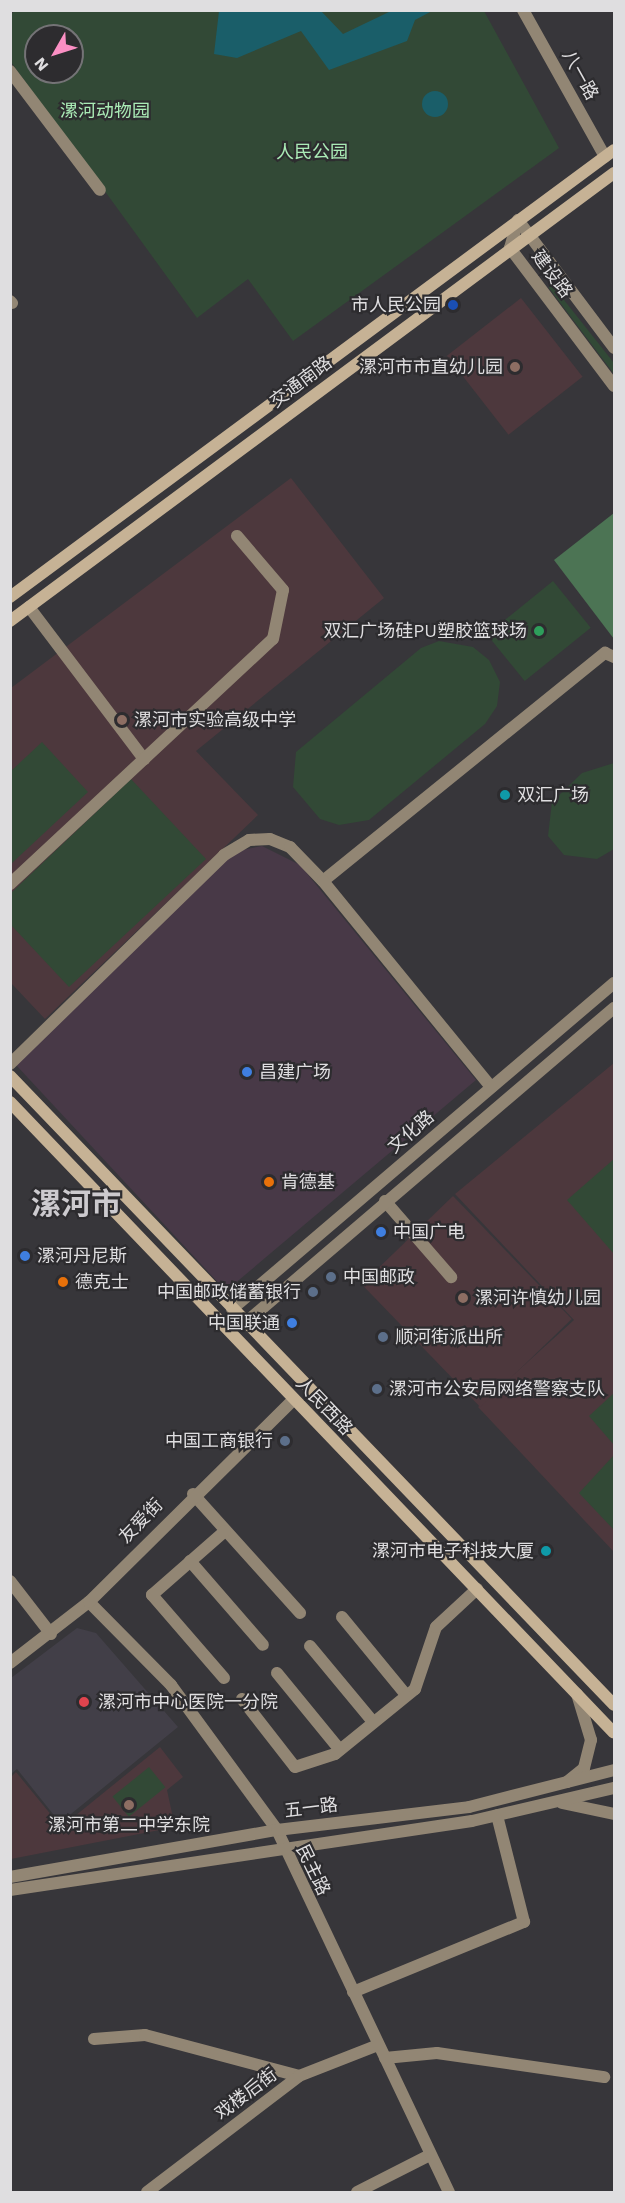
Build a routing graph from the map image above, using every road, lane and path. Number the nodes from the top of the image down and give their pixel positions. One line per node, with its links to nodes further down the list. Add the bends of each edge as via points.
1 (523, 10): 3 (street, 八一路)
2 (10, 71): 5 (street)
3 (610, 153): 6 (main road, 交通南路)
4 (615, 172): 7 (main road, 交通南路)
5 (100, 190)
6 (518, 220): 7 (street, 建设路); 8 (street, 建设路); 12 (main road, 交通南路)
7 (529, 234): 8 (main road, 交通南路); 9 (street, 建设路)
8 (510, 248): 10 (street, 建设路); 13 (main road, 交通南路)
9 (615, 348)
10 (615, 386)
11 (237, 536): 16 (street, via 283,590 273,639)
12 (10, 597)
13 (29, 607): 14 (main road, 交通南路); 16 (street)
14 (10, 621)
15 (615, 657): 17 (street, via 605,653)
16 (144, 759): 18 (street)
17 (323, 881): 21 (street, via 290,846 270,839 233,847); 23 (street)
18 (10, 884)
19 (615, 983): 23 (street, 文化路)
20 (615, 1008): 25 (street, 文化路)
21 (10, 1064)
22 (10, 1076): 28 (main road, 人民西路)
23 (491, 1088): 27 (street, 文化路)
24 (10, 1102): 31 (main road, 人民西路)
25 (385, 1201): 26 (street); 29 (street, 文化路)
26 (451, 1277)
27 (247, 1297): 28 (street, 文化路); 29 (street)
28 (232, 1310): 30 (main road, 人民西路)
29 (259, 1311): 30 (street, 文化路)
30 (245, 1323): 49 (main road, 人民西路)
31 (293, 1400): 32 (street, 友爱街); 36 (main road, 人民西路)
32 (193, 1494): 33 (street); 37 (street, 友爱街)
33 (225, 1531): 34 (street); 38 (street)
34 (190, 1561): 41 (street); 45 (street, via 152,1594)
35 (10, 1581): 40 (street)
36 (477, 1589): 46 (main road, 人民西路); 47 (street, via 436,1627 415,1689)
37 (89, 1602): 40 (street, 友爱街); 59 (street, 民主路, via 171,1685)
38 (300, 1613)
39 (342, 1617): 47 (street)
40 (51, 1634): 43 (street, 友爱街)
41 (263, 1645)
42 (310, 1646): 50 (street)
43 (10, 1663)
44 (277, 1673): 52 (street)
45 (224, 1678)
46 (575, 1688): 51 (main road, 人民西路); 55 (street, via 591,1740 589,1755 574,1779)
47 (406, 1695): 50 (street)
48 (242, 1699): 52 (street, via 295,1767)
49 (615, 1703)
50 (373, 1722): 52 (street)
51 (615, 1733)
52 (340, 1750)
53 (615, 1770): 55 (street, 五一路)
54 (615, 1788): 56 (street, 五一路)
55 (550, 1791): 59 (street, 五一路, via 469,1807)
56 (557, 1802): 57 (street); 58 (street, 五一路)
57 (615, 1814)
58 (497, 1815): 60 (street, 五一路); 63 (street, via 524,1922)
59 (277, 1830): 60 (street, 民主路); 61 (street, 五一路)
60 (282, 1847): 62 (street, 五一路); 63 (street, 民主路)
61 (10, 1877)
62 (10, 1890)
63 (352, 1992): 65 (street, 民主路)
64 (94, 2039): 67 (street, via 145,2035)
65 (378, 2045): 66 (street, 民主路); 67 (street, 戏楼后街)
66 (385, 2058): 68 (street, via 437,2053); 69 (street, 民主路)
67 (299, 2076): 70 (street, 戏楼后街)
68 (604, 2077)
69 (430, 2155): 71 (street); 72 (street, 民主路)
70 (147, 2193)
71 (357, 2193)
72 (449, 2193)

